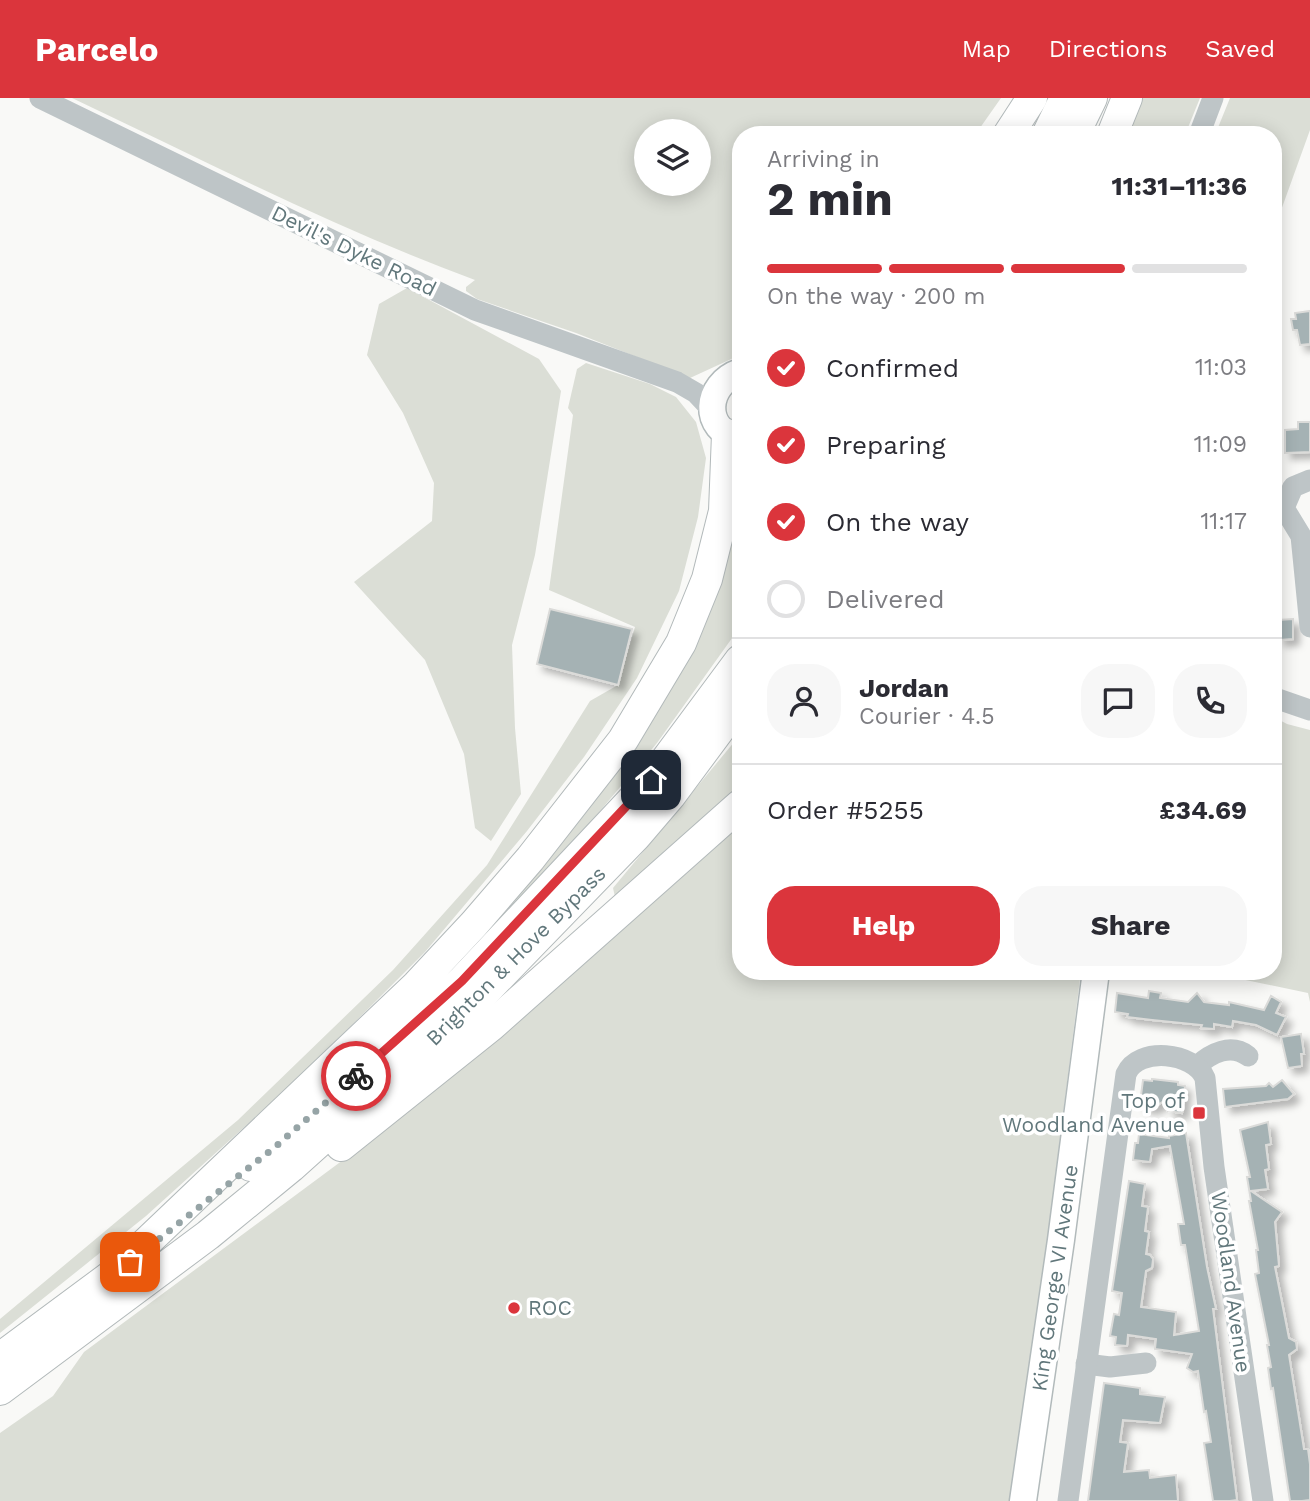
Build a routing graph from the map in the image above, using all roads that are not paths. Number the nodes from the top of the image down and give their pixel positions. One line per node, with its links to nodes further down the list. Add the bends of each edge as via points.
1 (40, 98): 13 (street, Devil's Dyke Road, via 475,310)
2 (1032, 98): 7 (highway)
3 (1065, 98): 8 (highway)
4 (1092, 98): 9 (highway)
5 (1127, 98): 10 (highway)
6 (1213, 98): 11 (street)
7 (1014, 126)
8 (1051, 126)
9 (1078, 126)
10 (1116, 126)
11 (1202, 126)
12 (730, 377): 13 (street, Devil's Dyke Road); 14 (main road, via 715,391)
13 (677, 382): 14 (street, Devil's Dyke Road, via 696,393)
14 (726, 428): 26 (highway, via 724,512 707,579 681,643 623,740 530,859 417,985)
15 (1310, 480): 16 (street, via 1293,487 1284,508 1301,536)
16 (1310, 627)
17 (732, 671): 26 (highway, Brighton & Hove Bypass, via 651,780 462,981 275,1147)
18 (1282, 700): 19 (street)
19 (1310, 709)
20 (732, 713): 25 (highway, Brighton & Hove Bypass, via 636,836 479,998)
21 (732, 812): 25 (highway, via 426,1079 300,1177)
22 (1095, 980): 31 (main road, King George VI Avenue)
23 (1248, 1056): 24 (street, via 1232,1049)
24 (1197, 1066): 29 (street, via 1168,1057 1143,1058 1125,1074); 33 (street, Woodland Avenue, via 1206,1083)
25 (208, 1235): 30 (highway, Brighton & Hove Bypass)
26 (109, 1278): 27 (highway, Brighton & Hove Bypass)
27 (0, 1358)
28 (1146, 1363): 29 (street)
29 (1086, 1364): 32 (street)
30 (0, 1390)
31 (1023, 1501)
32 (1068, 1501)
33 (1264, 1501)

